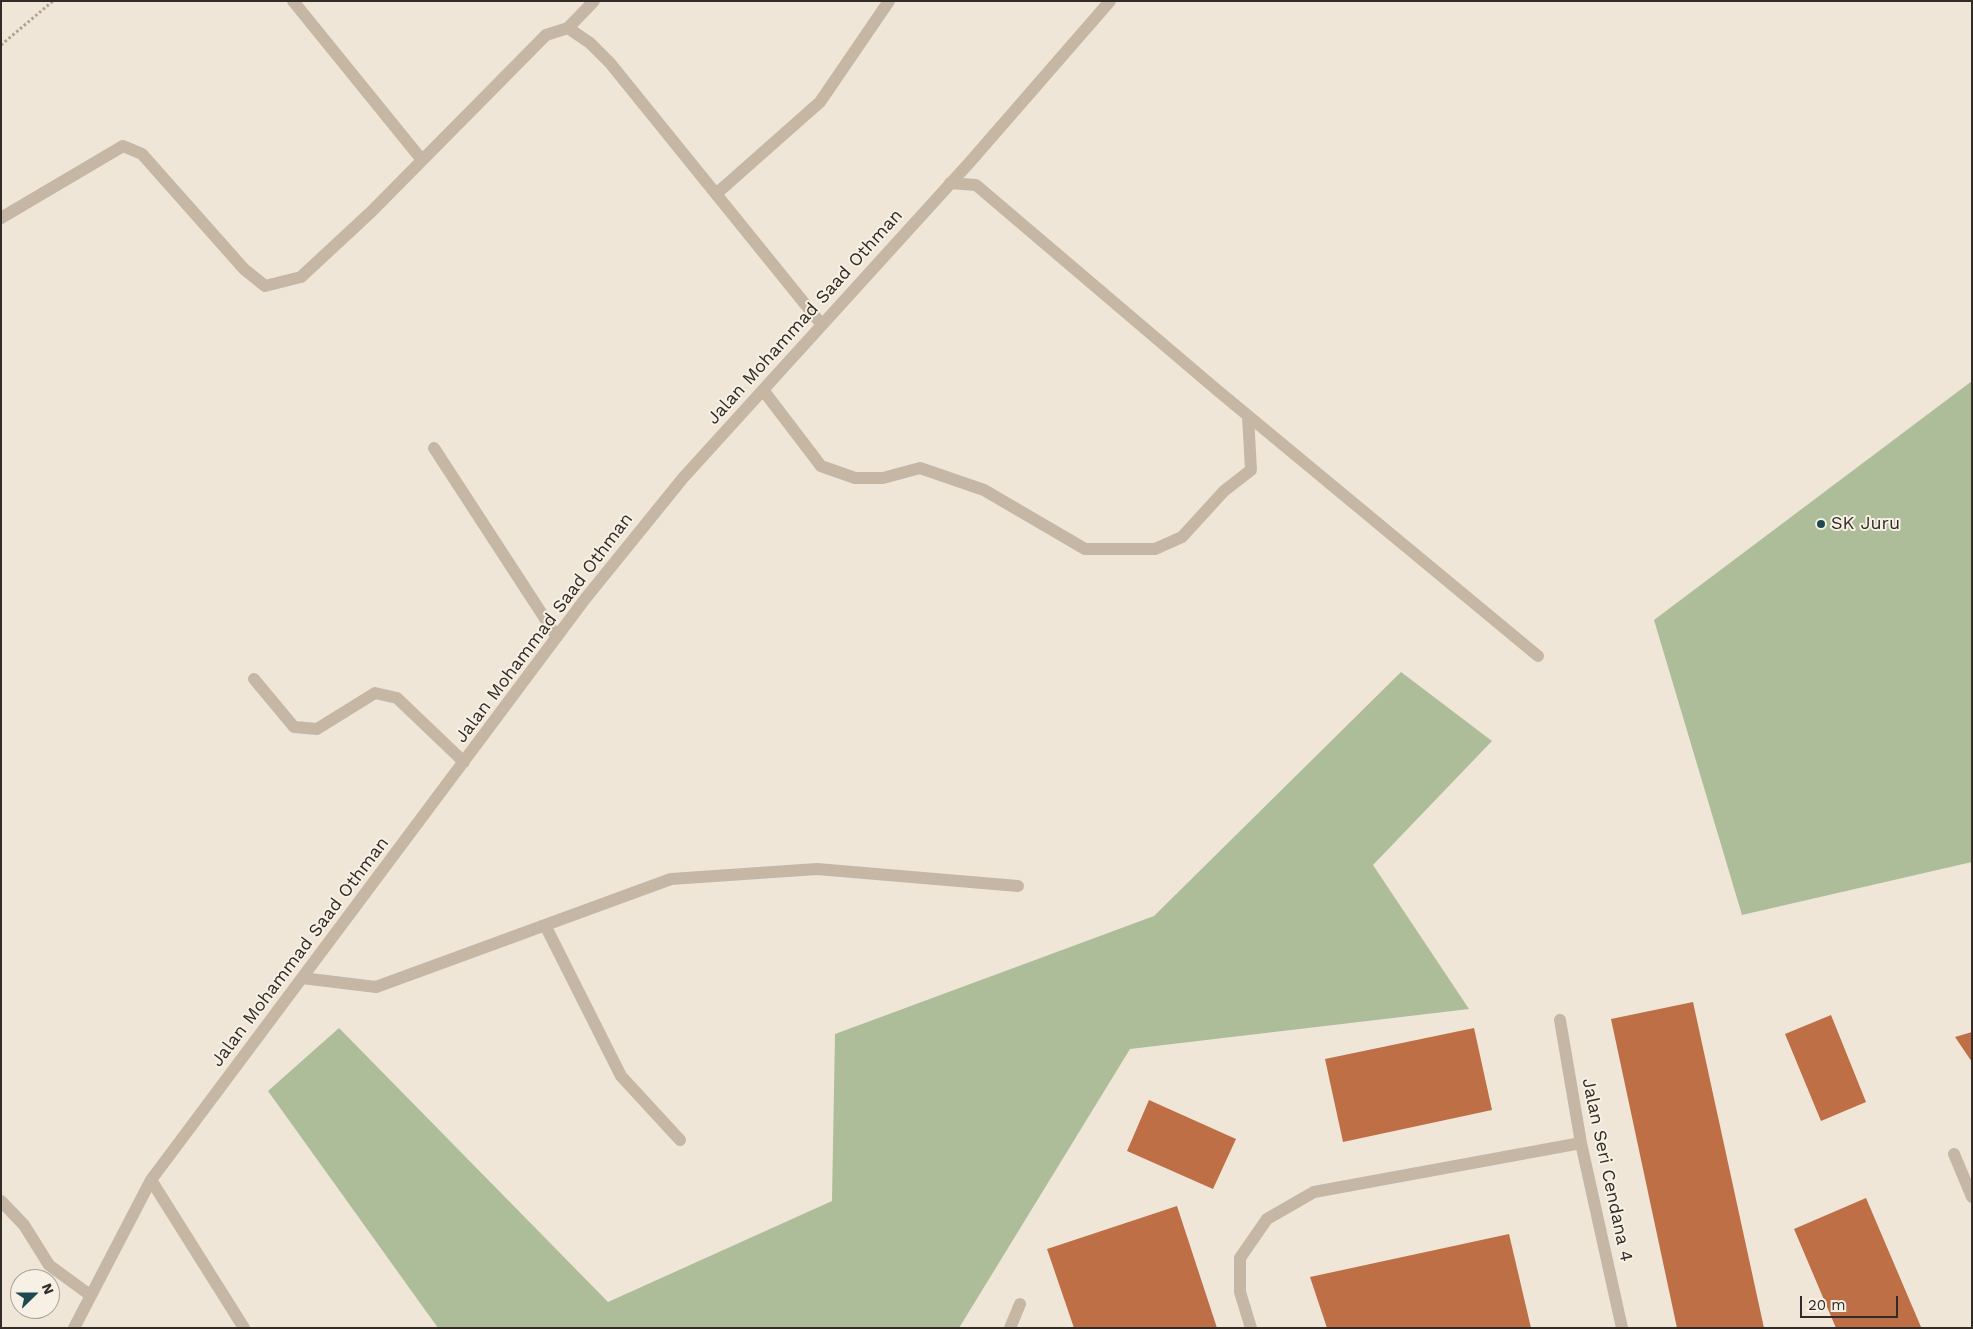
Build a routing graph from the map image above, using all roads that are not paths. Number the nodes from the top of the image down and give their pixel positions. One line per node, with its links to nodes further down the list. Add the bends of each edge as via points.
1 (293, 1): 6 (street)
2 (594, 1): 5 (street)
3 (890, 1): 8 (street, via 820,102)
4 (1110, 1): 7 (street, Jalan Mohammad Saad Othman)
5 (568, 28): 6 (street, via 546,35); 8 (street, via 590,43 610,63)
6 (422, 160): 9 (street, via 301,276 265,286 244,269 142,154 123,146)
7 (950, 184): 10 (street, Jalan Mohammad Saad Othman); 12 (street, via 976,185)
8 (716, 194): 10 (street)
9 (1, 218)
10 (822, 325): 11 (street, Jalan Mohammad Saad Othman)
11 (763, 390): 12 (street, via 821,466 855,478 883,478 920,468 984,490 1085,549 1155,549 1182,537 1224,491 1251,470); 14 (street, Jalan Mohammad Saad Othman, via 683,478)
12 (1248, 416): 15 (street)
13 (434, 448): 14 (street)
14 (557, 637): 17 (street, Jalan Mohammad Saad Othman)
15 (1538, 656)
16 (254, 679): 17 (street, via 294,727 317,729 374,693 397,698)
17 (464, 762): 20 (street, Jalan Mohammad Saad Othman)
18 (1018, 886): 19 (street, via 817,869 671,879)
19 (545, 925): 20 (street, via 376,987); 22 (street, via 621,1076)
20 (302, 978): 25 (street, Jalan Mohammad Saad Othman)
21 (1560, 1020): 23 (street, Jalan Seri Cendana 4)
22 (680, 1140)
23 (1581, 1143): 33 (street, via 1314,1192 1267,1219 1240,1258 1240,1292); 34 (street, Jalan Seri Cendana 4)
24 (1954, 1154): 26 (street)
25 (151, 1180): 28 (street, Jalan Mohammad Saad Othman); 31 (street)
26 (1972, 1197)
27 (1, 1201): 28 (street, via 24,1225 49,1265)
28 (90, 1295): 30 (street, Jalan Mohammad Saad Othman)
29 (1020, 1304): 32 (street)
30 (74, 1328)
31 (244, 1328)
32 (1010, 1328)
33 (1251, 1328)
34 (1622, 1328)

